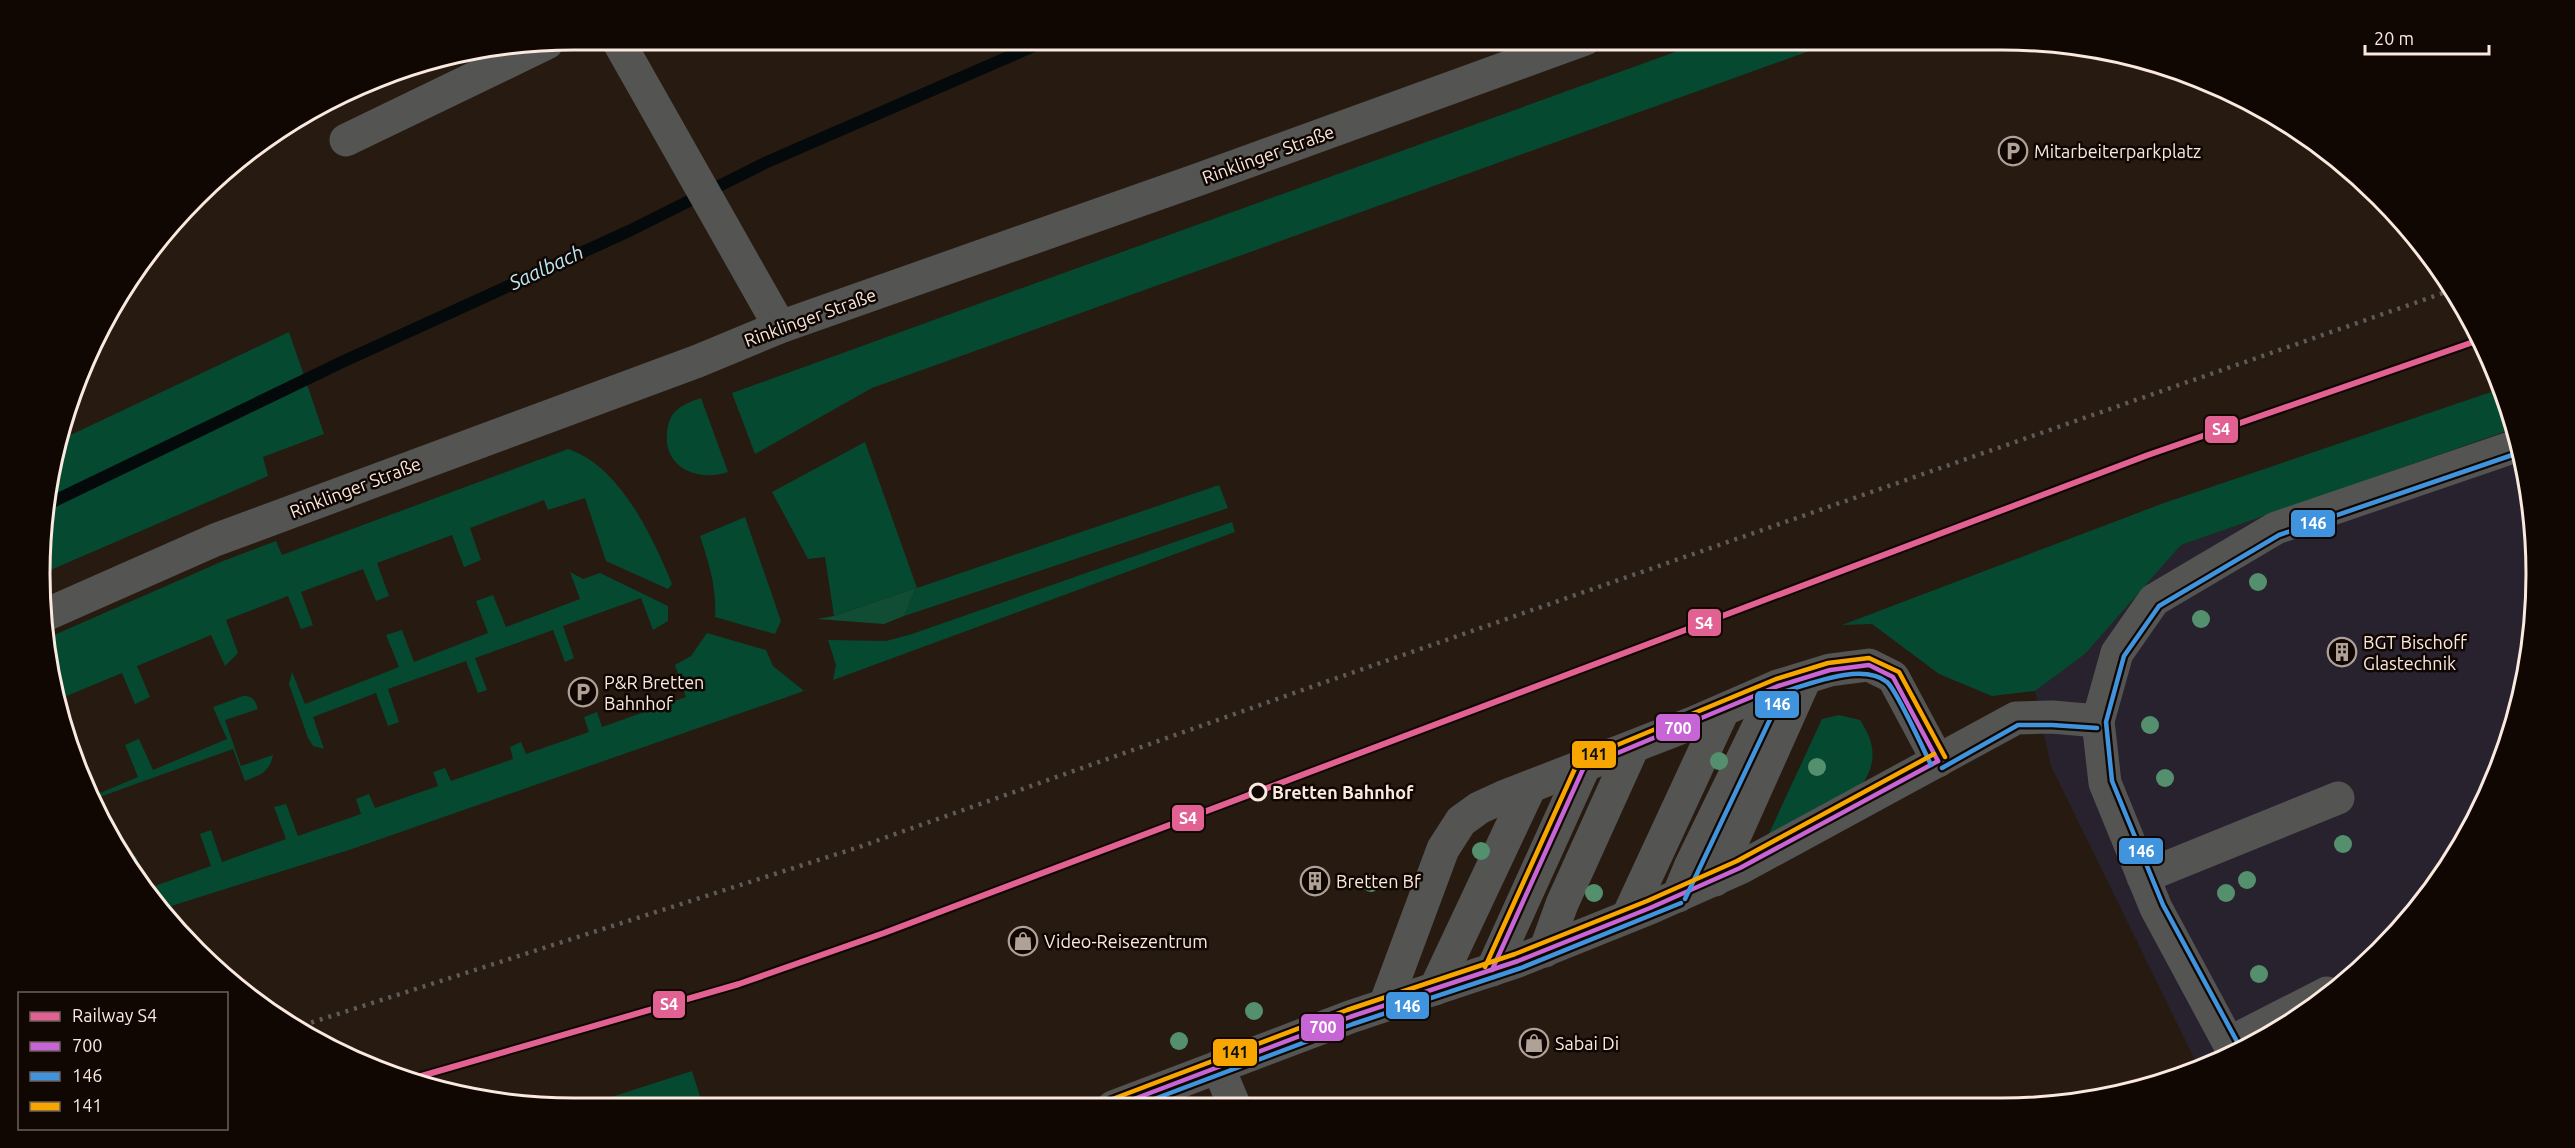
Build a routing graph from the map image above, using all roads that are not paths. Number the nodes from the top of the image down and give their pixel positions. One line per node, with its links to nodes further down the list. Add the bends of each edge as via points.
1 (623, 50): 5 (street)
2 (1555, 50): 5 (street, Rinklinger Straße)
3 (531, 52): 4 (street)
4 (346, 140)
5 (780, 327): 7 (street, Rinklinger Straße, via 215,540)
6 (2510, 448): 10 (street, via 2276,528 2154,600 2117,652)
7 (51, 612)
8 (1791, 682): 9 (street); 13 (street, via 1830,670 1869,665 1893,677); 18 (street); 19 (street)
9 (1723, 711): 11 (street); 20 (street)
10 (2098, 721): 13 (street, via 2016,718); 17 (street, via 2105,783)
11 (1693, 723): 12 (street); 20 (street)
12 (1633, 747): 14 (street); 21 (street, via 1562,904)
13 (1938, 761): 18 (street)
14 (1584, 767): 15 (street); 22 (street)
15 (1530, 787): 23 (street); 24 (street, via 1484,806 1461,821 1443,849)
16 (2338, 798): 17 (street)
17 (2143, 877): 25 (street)
18 (1715, 880): 19 (street)
19 (1678, 896): 20 (street)
20 (1615, 922): 21 (street)
21 (1545, 951): 22 (street)
22 (1492, 970): 23 (street)
23 (1435, 989): 24 (street)
24 (1385, 1005): 26 (street)
25 (2230, 1045)
26 (1218, 1067): 27 (street); 28 (street)
27 (1137, 1098)
28 (1231, 1098)

